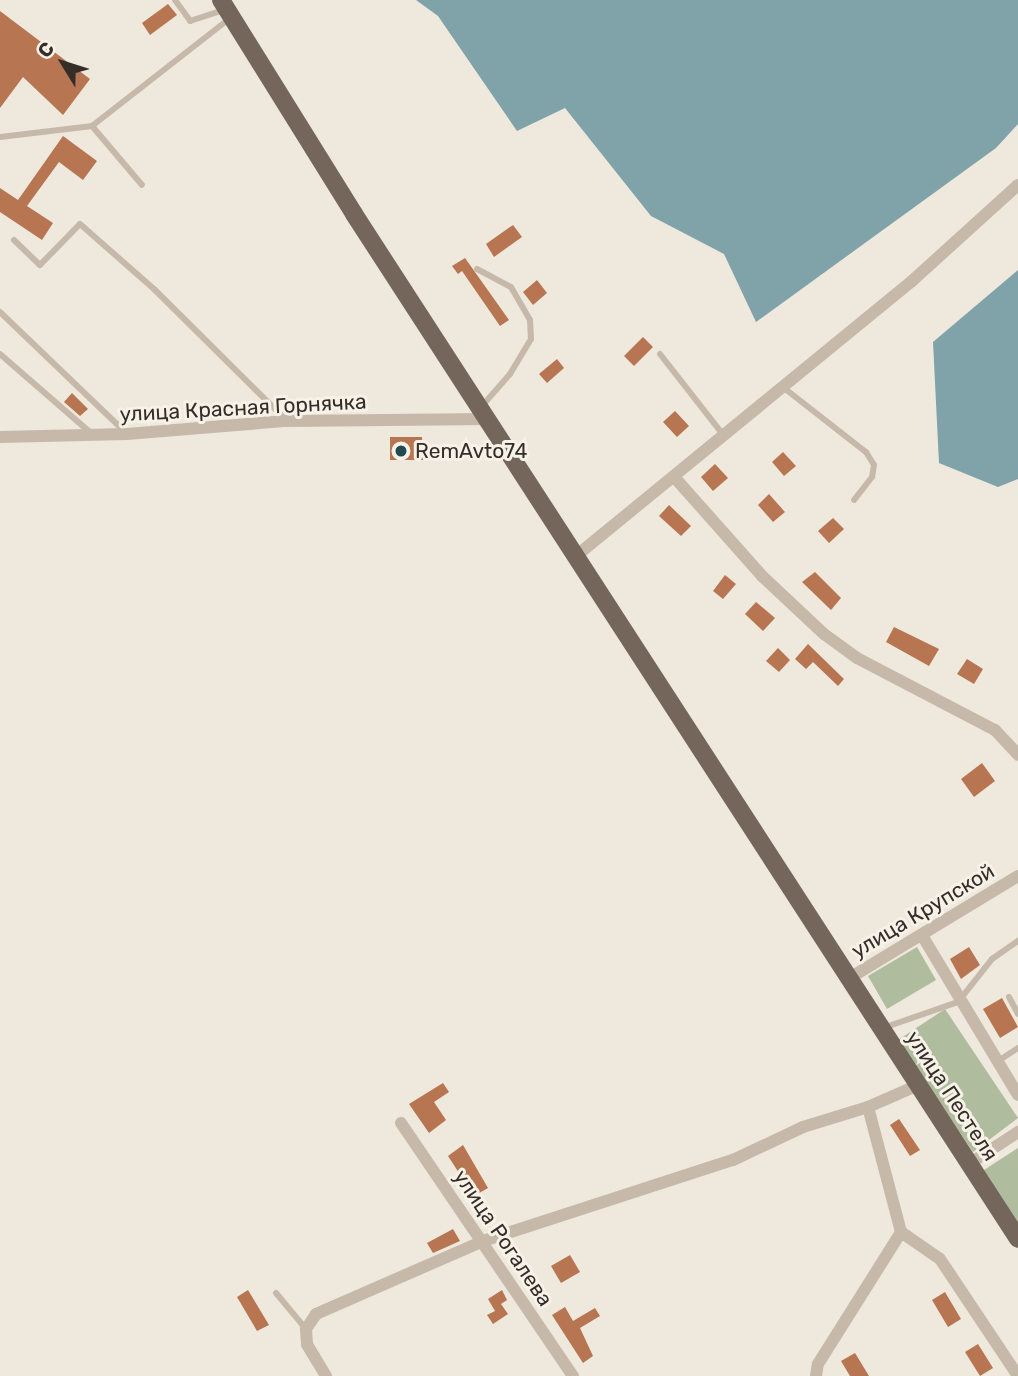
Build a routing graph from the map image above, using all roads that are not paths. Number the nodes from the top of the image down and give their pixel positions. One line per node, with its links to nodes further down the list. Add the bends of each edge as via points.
1 (174, 0): 2 (lane, via 190,21)
2 (226, 9): 3 (lane); 13 (main road, улица Пестеля)
3 (92, 127): 4 (lane); 5 (lane)
4 (0, 137)
5 (142, 185)
6 (1018, 185): 12 (street)
7 (14, 240): 14 (lane, via 40,265 80,224 155,290)
8 (477, 269): 13 (lane, via 512,287 528,316 531,339)
9 (0, 312): 15 (lane)
10 (0, 354): 16 (lane)
11 (660, 354): 18 (lane)
12 (784, 388): 18 (street); 20 (lane, via 866,452 874,465 872,477)
13 (485, 414): 14 (street, улица Красная Горнячка); 21 (main road, улица Пестеля)
14 (286, 421): 15 (street, улица Красная Горнячка)
15 (127, 434): 16 (street, улица Красная Горнячка)
16 (93, 435): 17 (street, улица Красная Горнячка)
17 (0, 437)
18 (725, 438): 19 (street)
19 (676, 479): 21 (street); 22 (street, via 762,576 824,634 857,658 995,730)
20 (854, 500)
21 (576, 556): 26 (main road, улица Пестеля)
22 (1018, 755)
23 (1018, 876): 24 (street, улица Крупской)
24 (923, 937): 26 (street, улица Крупской); 28 (street)
25 (1018, 941): 28 (lane, via 992,959)
26 (848, 979): 30 (main road, улица Пестеля)
27 (1009, 997): 29 (lane)
28 (958, 1002): 30 (lane); 32 (street)
29 (1018, 1014)
30 (881, 1029): 33 (main road, улица Пестеля)
31 (1018, 1048): 32 (lane)
32 (996, 1062): 34 (street)
33 (918, 1085): 35 (street); 38 (main road, улица Пестеля)
34 (1018, 1095)
35 (868, 1107): 39 (street); 41 (street, via 803,1127 720,1164)
36 (401, 1123): 41 (street, улица Рогалева)
37 (1018, 1132): 38 (street)
38 (970, 1164): 40 (main road, улица Пестеля)
39 (901, 1232): 46 (street, via 818,1364); 47 (street, via 940,1259)
40 (1018, 1239)
41 (483, 1241): 43 (street, via 316,1314); 45 (street, улица Рогалева)
42 (276, 1293): 43 (lane)
43 (306, 1329): 44 (street, via 307,1344)
44 (326, 1376)
45 (573, 1376)
46 (816, 1376)
47 (1018, 1376)

